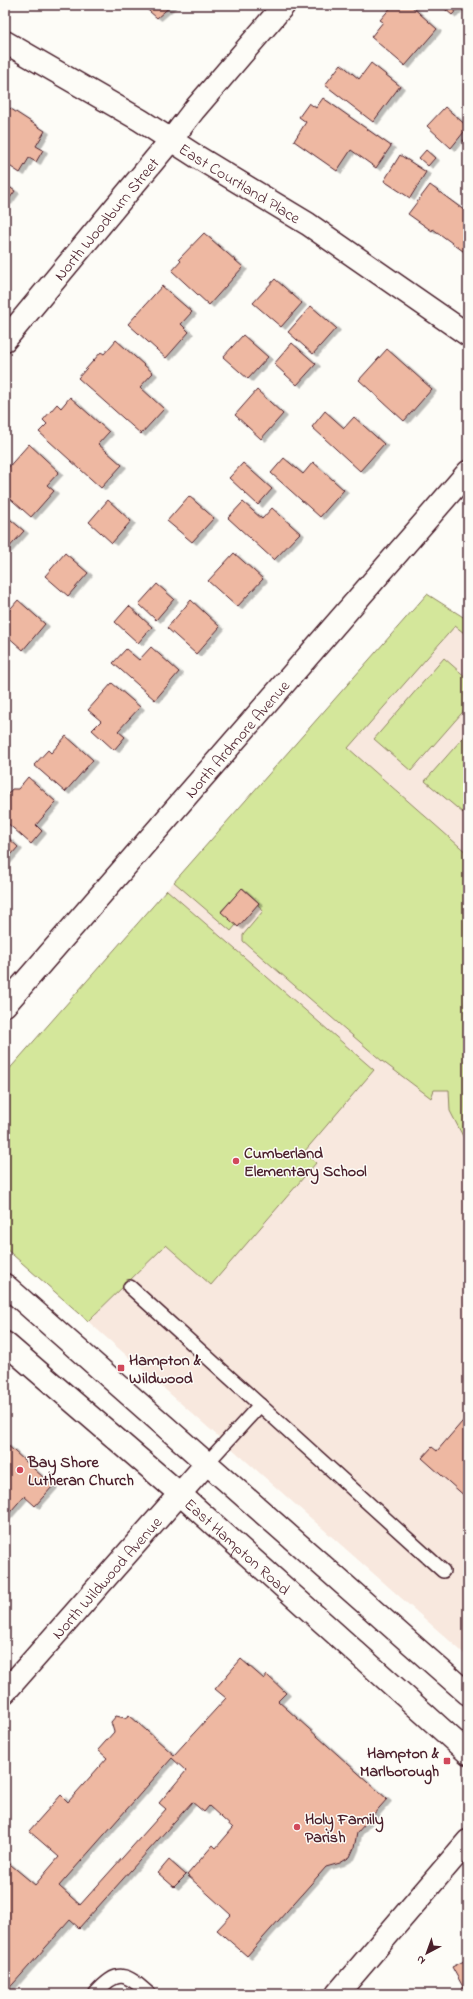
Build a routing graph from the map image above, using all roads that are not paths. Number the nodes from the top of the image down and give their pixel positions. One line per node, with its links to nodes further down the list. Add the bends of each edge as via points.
1 (284, 5): 3 (street, North Woodburn Street)
2 (5, 42): 3 (street, East Courtland Place)
3 (171, 140): 4 (street, East Courtland Place, via 308,224); 5 (street, North Woodburn Street)
4 (468, 335)
5 (5, 340)
6 (468, 472): 7 (street, North Ardmore Avenue)
7 (5, 1005)
8 (5, 1284): 12 (street)
9 (130, 1287): 11 (lane)
10 (5, 1343): 13 (street, East Hampton Road)
11 (260, 1405): 12 (lane); 14 (lane)
12 (207, 1463): 13 (street, North Wildwood Avenue); 16 (street)
13 (180, 1494): 15 (street, North Wildwood Avenue); 17 (street, East Hampton Road)
14 (443, 1571)
15 (5, 1692)
16 (468, 1694)
17 (468, 1753)
18 (468, 1841): 21 (street)
19 (95, 1994): 20 (lane, via 104,1984 119,1976 131,1978)
20 (149, 1994)
21 (337, 1994)

